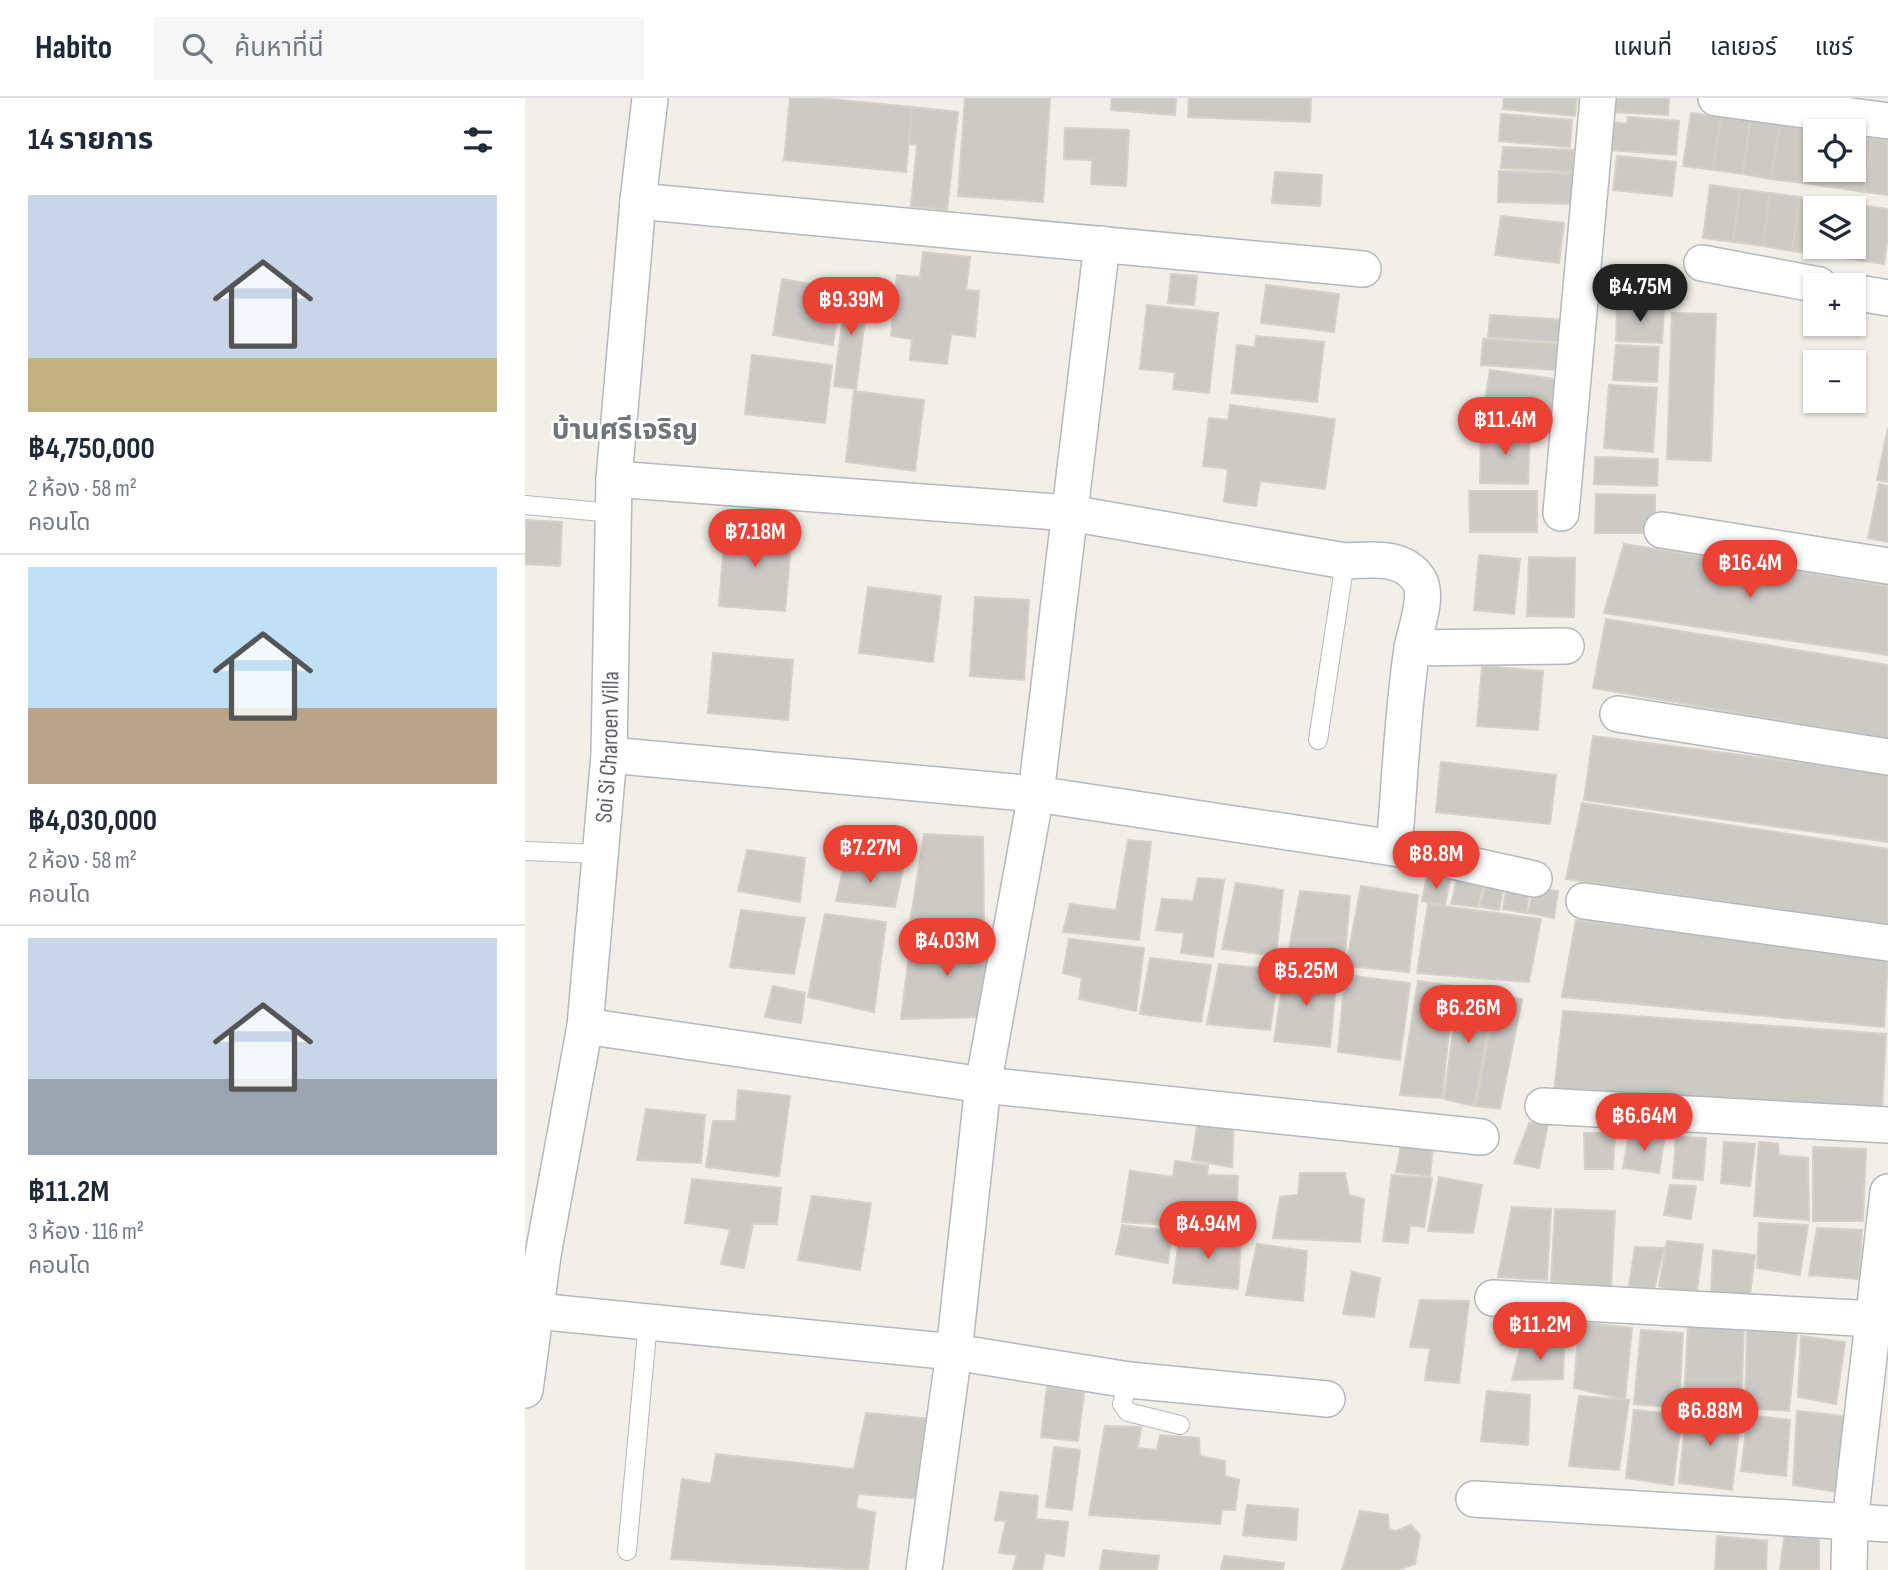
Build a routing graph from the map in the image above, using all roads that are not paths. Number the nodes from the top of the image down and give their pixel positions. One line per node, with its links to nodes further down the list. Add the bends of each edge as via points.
1 (650, 98): 5 (street, Soi Si Charoen Villa)
2 (1598, 98): 15 (street)
3 (1716, 98): 4 (street)
4 (1888, 121)
5 (638, 201): 6 (street); 12 (street, Soi Si Charoen Villa)
6 (1102, 244): 8 (street); 14 (street)
7 (1702, 263): 9 (street)
8 (1363, 269)
9 (1803, 282)
10 (1866, 295): 11 (street)
11 (1888, 299)
12 (614, 496): 13 (lane); 14 (street); 23 (street, Soi Si Charoen Villa)
13 (525, 505)
14 (1070, 513): 17 (street); 25 (street)
15 (1561, 513)
16 (1662, 530): 18 (street)
17 (1345, 561): 20 (street, via 1383,559 1406,566 1421,582 1422,603); 22 (lane)
18 (1888, 566)
19 (1566, 646): 20 (street)
20 (1412, 648): 26 (street)
21 (1618, 714): 24 (street)
22 (1318, 740)
23 (609, 755): 25 (street); 28 (street, Soi Si Charoen Villa)
24 (1888, 757)
25 (1036, 794): 26 (street); 33 (street)
26 (1394, 848): 29 (street)
27 (527, 851): 28 (lane)
28 (600, 854): 32 (street, Soi Si Charoen Villa)
29 (1534, 879)
30 (1584, 901): 31 (street)
31 (1888, 943)
32 (585, 1026): 33 (street); 38 (street, Soi Si Charoen Villa)
33 (983, 1085): 36 (street); 43 (street)
34 (1543, 1106): 35 (street)
35 (1888, 1125)
36 (1481, 1137)
37 (1888, 1192): 41 (street)
38 (534, 1254): 40 (street, Soi Si Charoen Villa)
39 (1493, 1298): 41 (street)
40 (536, 1311): 42 (street); 45 (street, Soi Si Charoen Villa)
41 (1882, 1320): 49 (street)
42 (648, 1321): 43 (street); 51 (lane)
43 (954, 1352): 44 (street); 52 (street)
44 (1129, 1380): 46 (street); 47 (lane, via 1122,1404 1128,1412)
45 (525, 1390)
46 (1327, 1399)
47 (1180, 1425)
48 (1473, 1499): 49 (street)
49 (1850, 1522): 50 (street); 53 (street)
50 (1888, 1524)
51 (627, 1552)
52 (924, 1570)
53 (1849, 1570)

